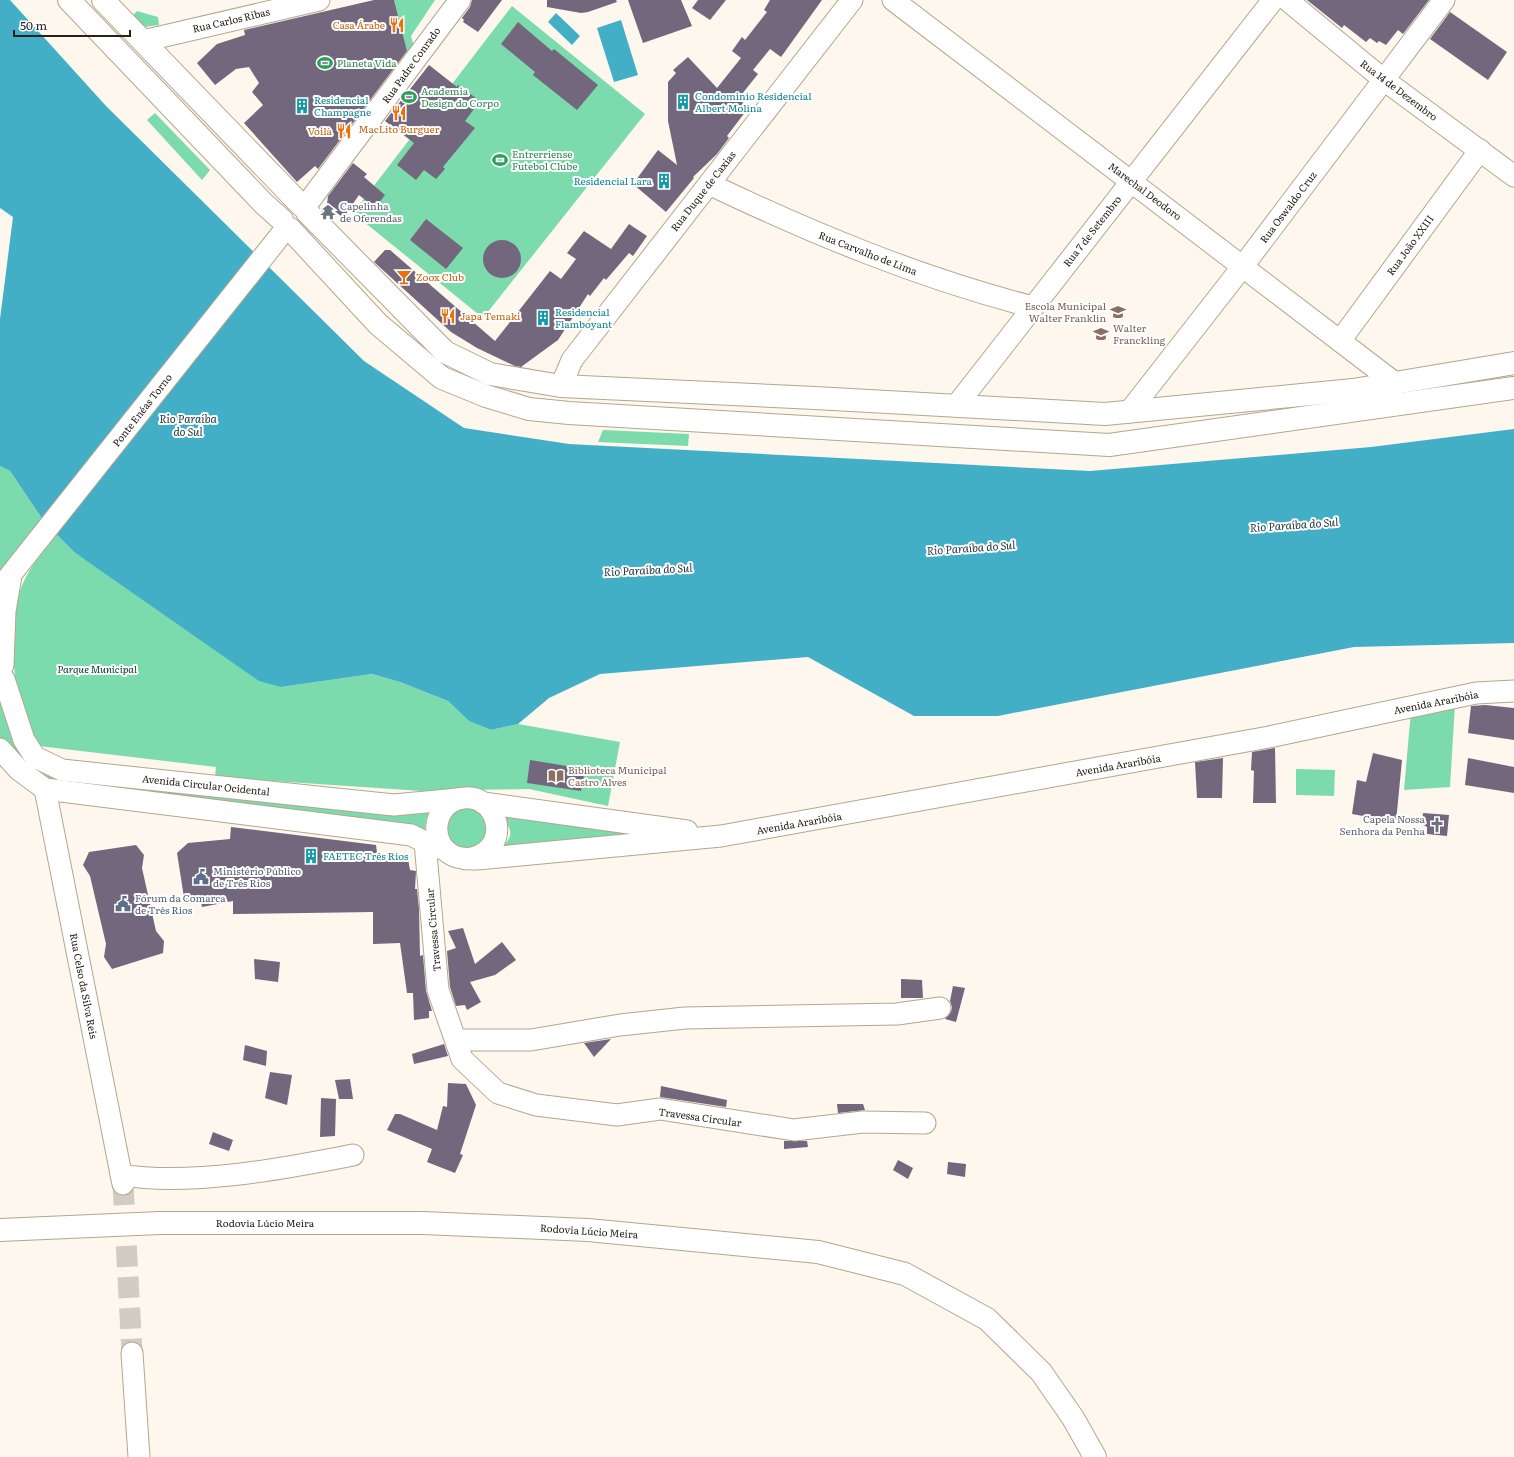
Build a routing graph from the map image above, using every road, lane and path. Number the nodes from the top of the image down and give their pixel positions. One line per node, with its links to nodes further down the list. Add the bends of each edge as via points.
1 (69, 0): 17 (main road)
2 (103, 0): 10 (main road)
3 (319, 0): 10 (street, Rua Carlos Ribas)
4 (460, 0): 16 (street, Rua Padre Conrado)
5 (852, 0): 15 (street, Rua Duque de Caxias)
6 (893, 0): 14 (street, Marechal Deodoro)
7 (1273, 0): 14 (street, Rua 7 de Setembro)
8 (1287, 0): 11 (street, Rua 14 de Dezembro)
9 (1444, 0): 11 (street, Rua Oswaldo Cruz)
10 (143, 41): 16 (main road)
11 (1384, 80): 12 (street, Rua 14 de Dezembro); 18 (street, Rua Oswaldo Cruz)
12 (1480, 150): 13 (street, Rua 14 de Dezembro); 20 (street, Rua João XXIII)
13 (1514, 176)
14 (1132, 181): 18 (street, Marechal Deodoro); 19 (street, Rua 7 de Setembro)
15 (709, 184): 19 (street, Rua Carvalho de Lima, via 798,226 886,261 984,294); 23 (street, Rua Duque de Caxias, via 572,360)
16 (304, 208): 17 (main road, via 307,220 303,227 299,229); 23 (main road, via 446,352 490,374)
17 (286, 225): 24 (main road, via 378,324 442,378 486,396 529,409 1109,444); 27 (street, Ponte Enéas Torno)
18 (1243, 266): 20 (street, Marechal Deodoro); 26 (street, Rua Oswaldo Cruz)
19 (1033, 307): 25 (street, Rua 7 de Setembro)
20 (1340, 340): 22 (street, Marechal Deodoro)
21 (1514, 363): 22 (main road)
22 (1395, 383): 26 (main road, via 1353,390)
23 (561, 386): 25 (main road)
24 (1514, 388)
25 (956, 406): 26 (main road, via 1105,414)
26 (1129, 412)
27 (11, 575): 28 (street, via 5,611)
28 (2, 674): 31 (street, Avenida Circular Ocidental, via 24,740 35,757 62,770)
29 (1514, 692): 35 (street, Avenida Araribóia, via 1476,693 1269,737)
30 (0, 750): 32 (street, via 19,770)
31 (142, 778): 33 (street, Avenida Circular Ocidental, via 394,805); 34 (street)
32 (45, 789): 34 (street); 41 (street, Rua Celso da Silva Reis, via 122,1180 194,1178 300,1165)
33 (473, 800): 35 (street, Avenida Araribóia); 37 (street, via 489,808 496,822 496,837 488,850 481,855); 37 (street, via 451,802 438,818 438,838 441,844 450,854)
34 (140, 801): 36 (street, via 411,835)
35 (721, 836): 37 (street, Avenida Araribóia, via 488,858)
36 (425, 842): 37 (street); 39 (street, Travessa Circular, via 438,990)
37 (461, 858)
38 (940, 1008): 39 (street, via 897,1014 685,1018 620,1025 531,1040)
39 (456, 1040): 40 (street, Travessa Circular, via 462,1059 498,1093 536,1105 617,1115 660,1109 794,1130 863,1122)
40 (925, 1123)
41 (353, 1155)
42 (0, 1230): 45 (main road, Rodovia Lúcio Meira, via 160,1223 423,1223 588,1230 818,1252 905,1274 987,1319 1041,1372 1073,1418)
43 (132, 1353): 44 (street)
44 (139, 1457)
45 (1095, 1457)

